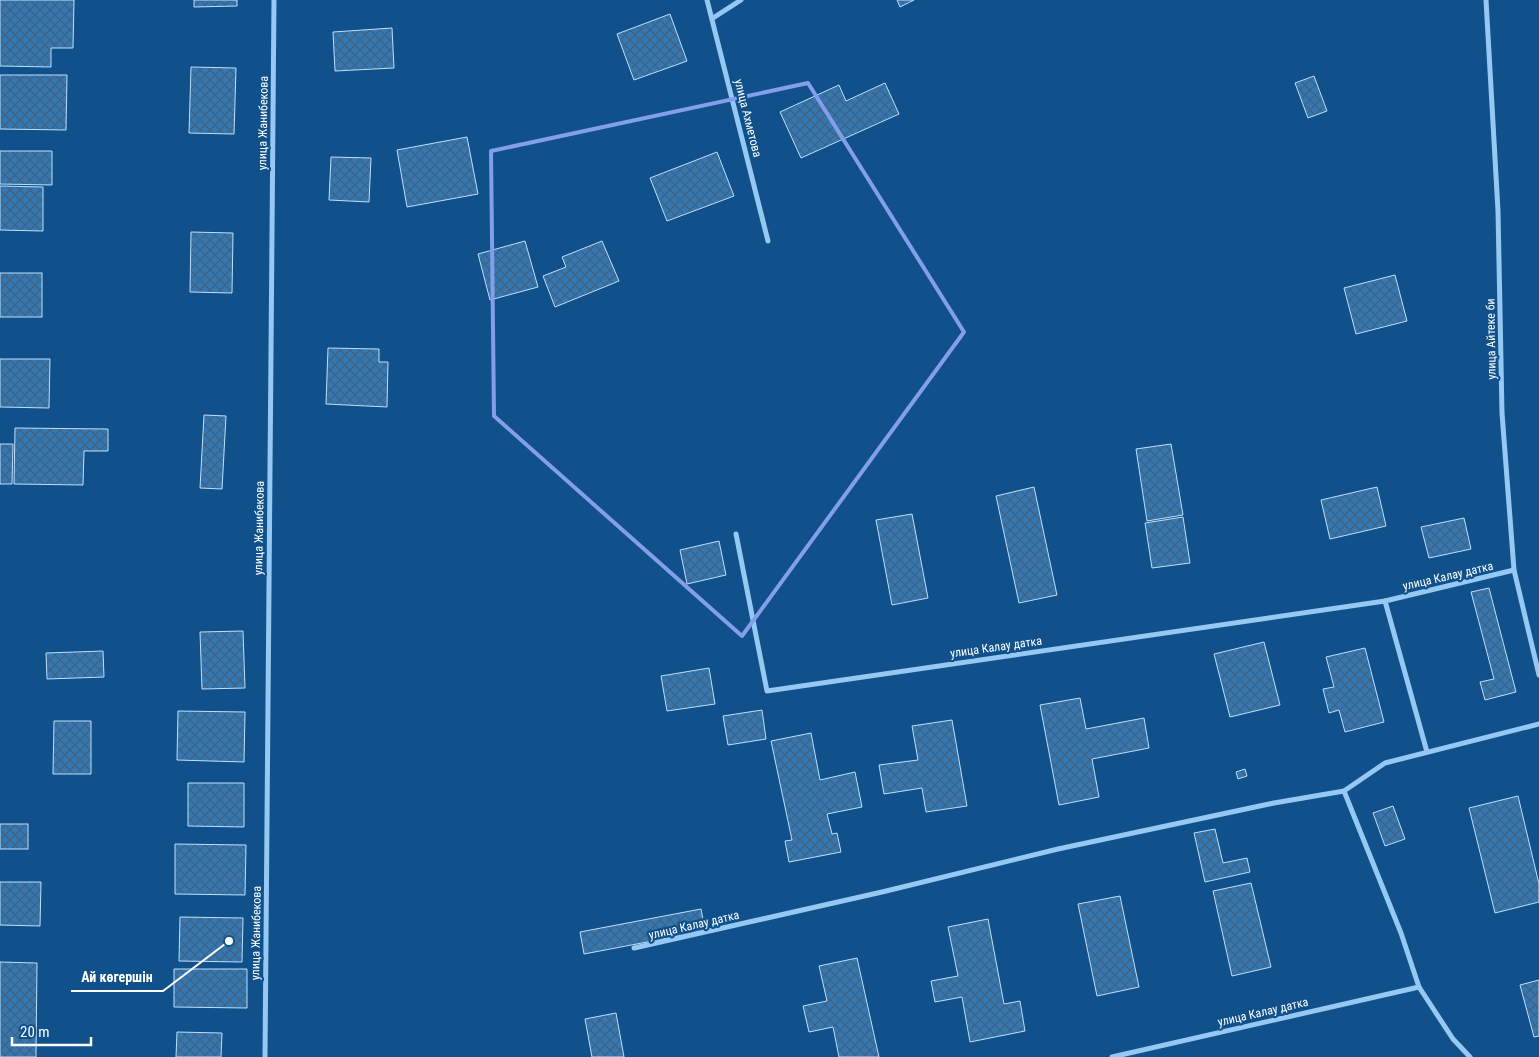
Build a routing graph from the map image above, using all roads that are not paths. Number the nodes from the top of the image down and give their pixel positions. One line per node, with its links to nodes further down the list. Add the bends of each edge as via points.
1 (274, 0): 16 (street, улица Жанибекова)
2 (707, 0): 5 (street, улица Ахметова)
3 (741, 0): 5 (street)
4 (1486, 0): 8 (street, улица Айтеке би, via 1498,211 1502,413)
5 (713, 18): 6 (street, улица Ахметова)
6 (768, 240)
7 (736, 534): 9 (street, улица Калау датка, via 767,691)
8 (1514, 570): 9 (street, улица Калау датка); 10 (street, улица Айтеке би)
9 (1386, 601): 12 (street)
10 (1539, 675)
11 (1539, 724): 12 (street, улица Калау датка)
12 (1428, 752): 13 (street, улица Калау датка, via 1384,763)
13 (1344, 791): 14 (street, улица Калау датка, via 1058,849); 15 (street)
14 (634, 948)
15 (1419, 987): 17 (street, улица Калау датка); 18 (street, via 1453,1039)
16 (265, 1057)
17 (1112, 1057)
18 (1470, 1057)

